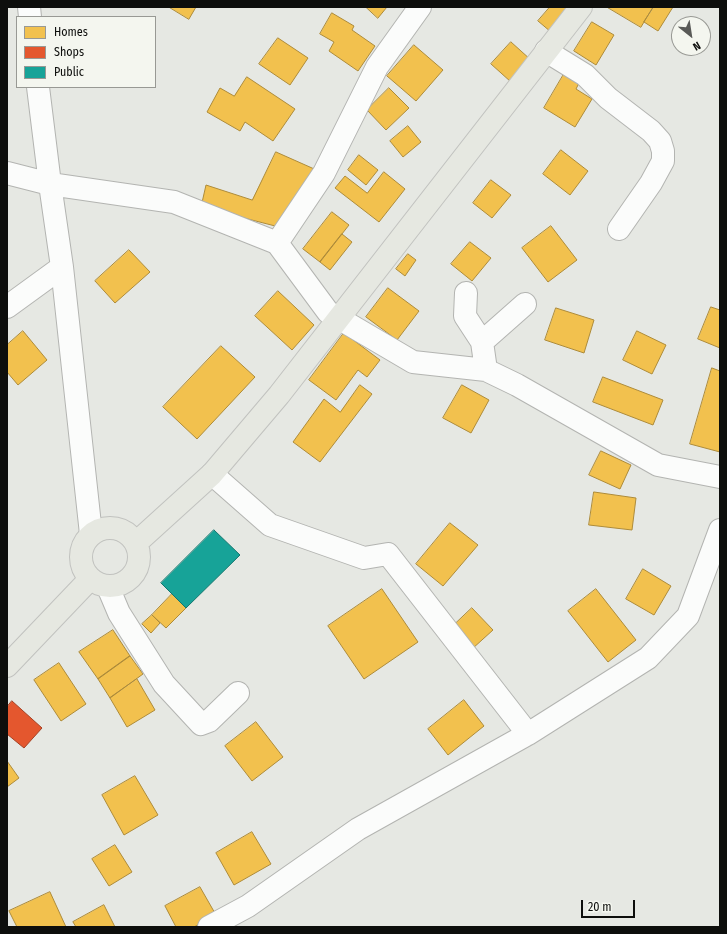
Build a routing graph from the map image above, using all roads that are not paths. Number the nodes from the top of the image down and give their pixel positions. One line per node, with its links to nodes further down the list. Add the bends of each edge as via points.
1 (420, 7): 8 (street, via 377,68 324,173)
2 (581, 7): 3 (main road)
3 (546, 51): 7 (street, via 584,75 660,141 663,161); 13 (main road)
4 (38, 88): 6 (street)
5 (7, 173): 6 (street)
6 (50, 184): 8 (street, via 174,202); 9 (street)
7 (619, 229)
8 (277, 243): 13 (street, via 328,312)
9 (62, 267): 12 (street); 19 (street)
10 (466, 293): 14 (street, via 465,316)
11 (525, 304): 14 (street)
12 (7, 307)
13 (339, 318): 15 (street, via 413,362); 16 (main road, via 279,395)
14 (482, 342): 15 (street)
15 (486, 370): 17 (street, via 658,465)
16 (212, 474): 20 (main road); 24 (street, via 270,525 364,558 388,554)
17 (720, 477)
18 (720, 530): 24 (street, via 688,616 648,658)
19 (91, 534): 20 (main road, via 106,528 115,528 128,534); 21 (main road, via 80,554 83,569)
20 (136, 543): 21 (main road, via 140,558 137,570 131,578 122,584)
21 (99, 583): 22 (main road); 23 (street, via 164,684 201,724 209,721)
22 (7, 666)
23 (238, 693)
24 (528, 734): 25 (street, via 358,829 248,906)
25 (210, 927)

